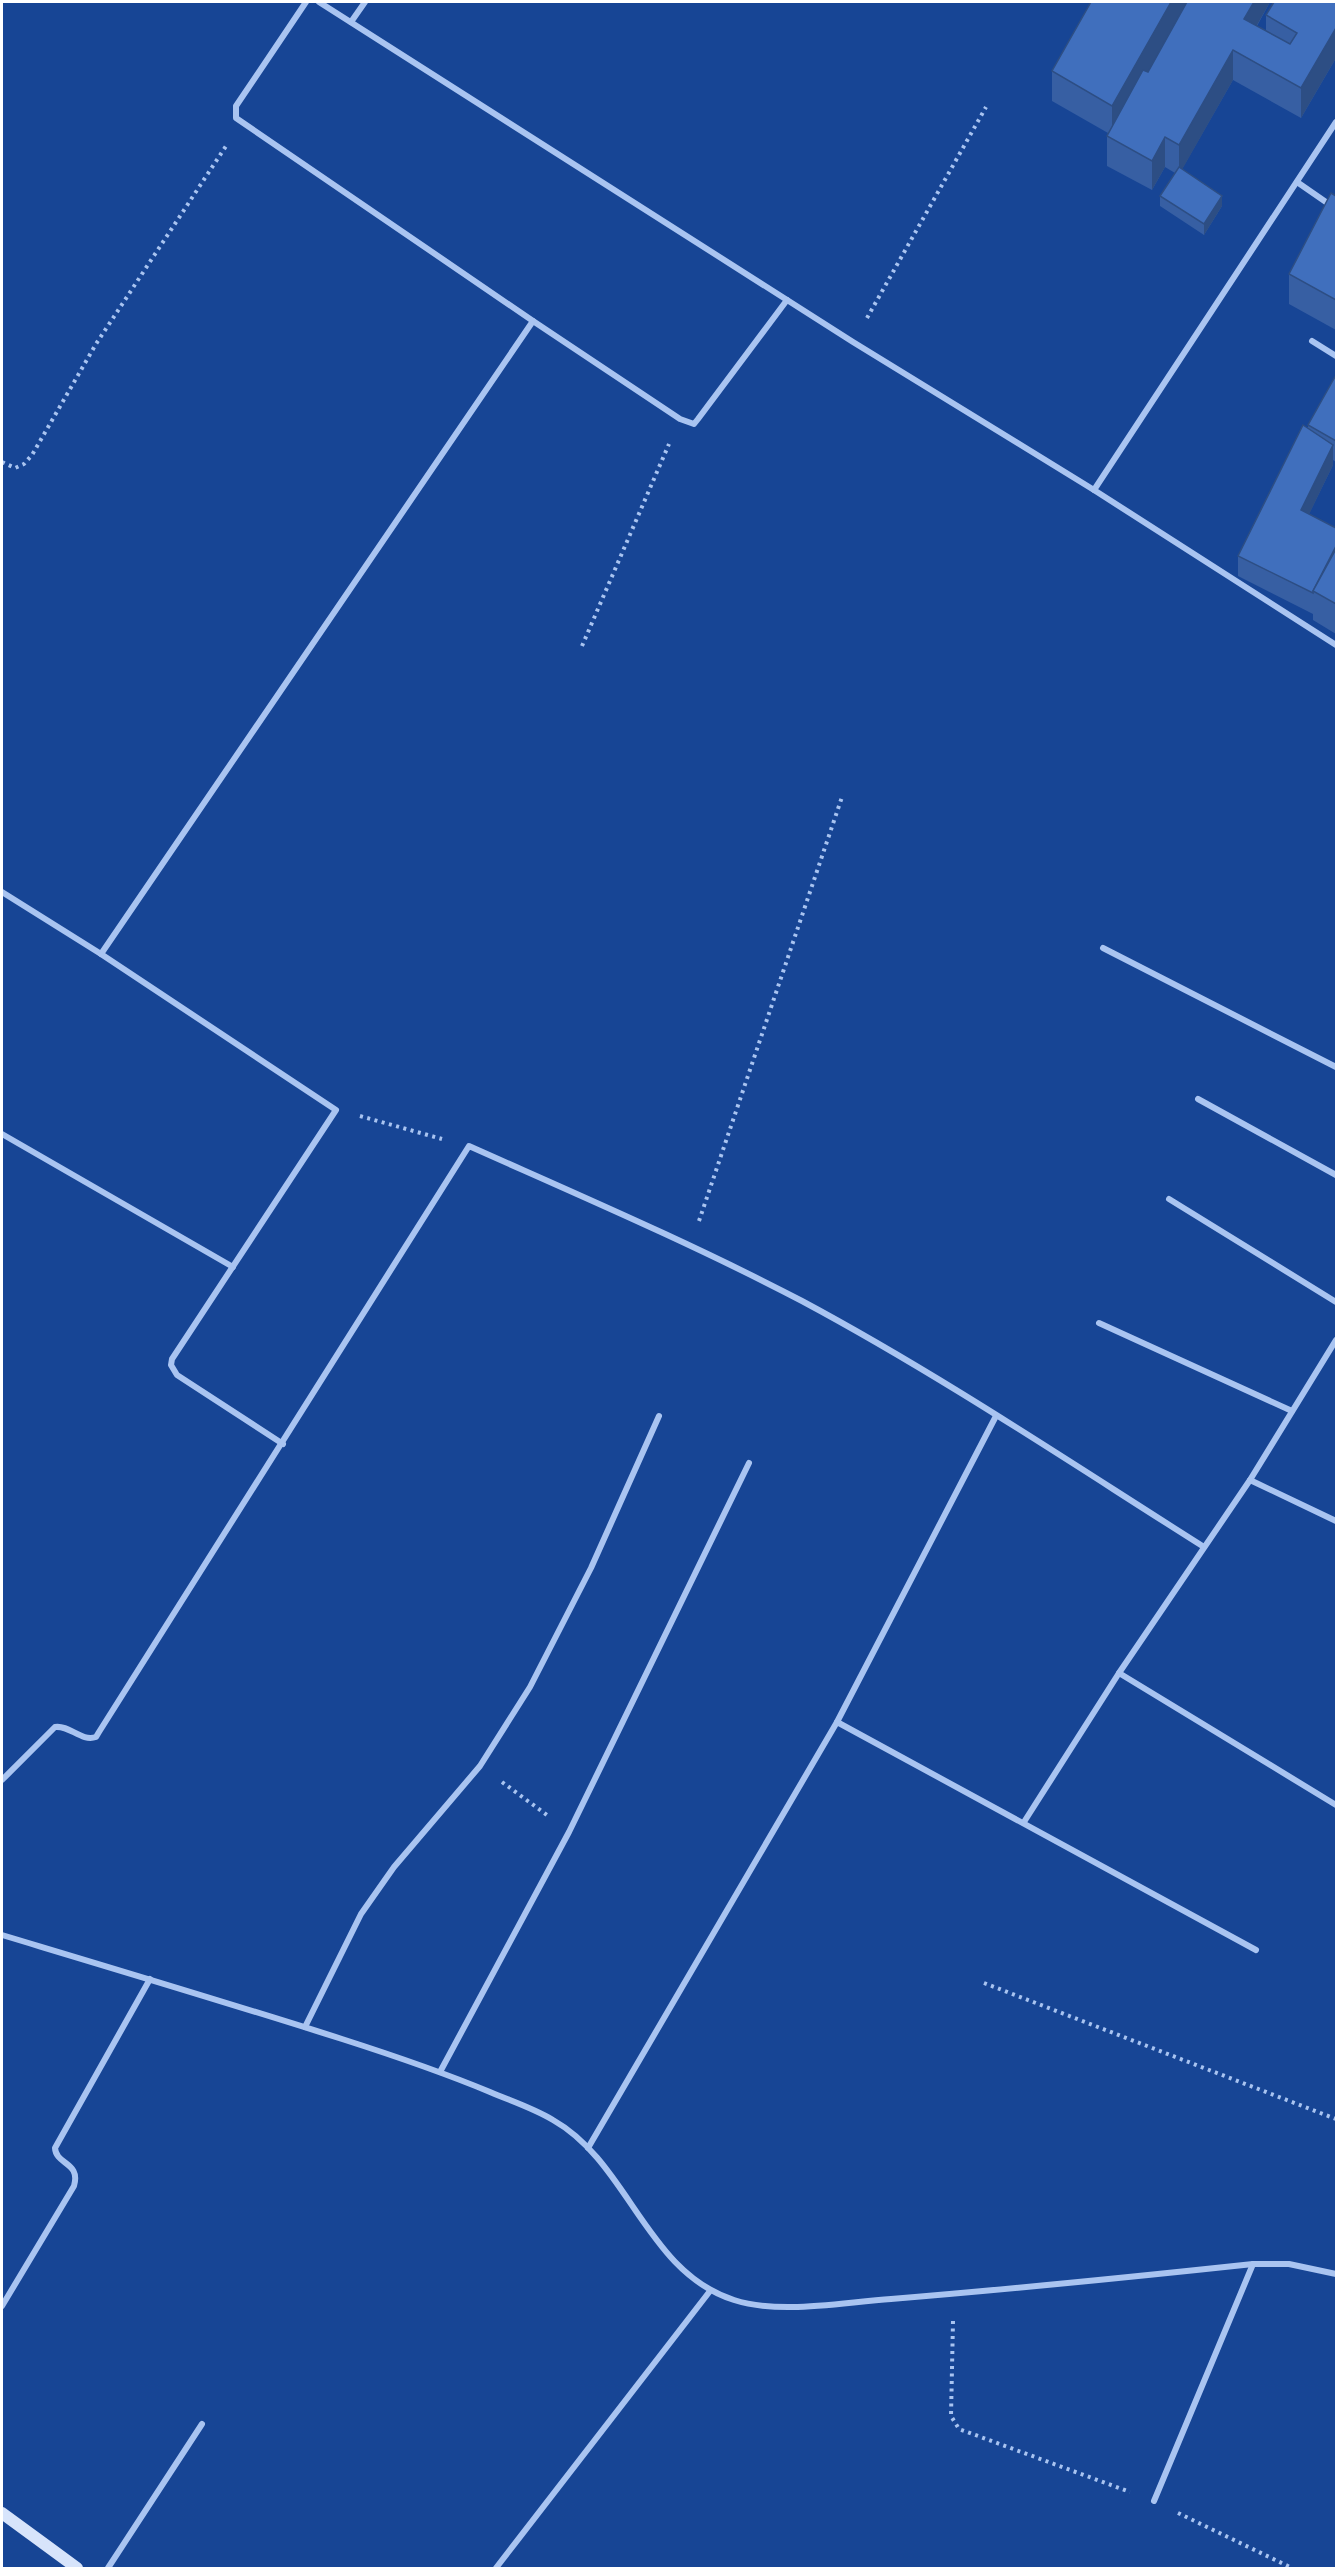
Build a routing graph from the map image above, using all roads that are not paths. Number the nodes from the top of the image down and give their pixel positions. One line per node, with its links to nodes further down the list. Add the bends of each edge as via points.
1 (306, 2): 9 (street, via 236,106 236,118)
2 (319, 2): 4 (street)
3 (365, 2): 4 (street)
4 (351, 22): 8 (street)
5 (1336, 122): 6 (street)
6 (1297, 182): 7 (street); 12 (street)
7 (1336, 209)
8 (787, 300): 9 (street, via 694,424 680,419); 12 (street)
9 (533, 321): 16 (street)
10 (1312, 341): 11 (street)
11 (1336, 356)
12 (1094, 490): 13 (street)
13 (1336, 645)
14 (2, 892): 16 (street)
15 (1103, 948): 17 (street)
16 (101, 954): 22 (street, via 336,1110)
17 (1336, 1067)
18 (1198, 1099): 20 (street)
19 (2, 1134): 22 (street)
20 (1336, 1175)
21 (1169, 1198): 23 (street)
22 (233, 1267): 29 (street, via 172,1359 172,1370)
23 (1336, 1302)
24 (1100, 1323): 26 (street)
25 (1336, 1340): 26 (street)
26 (1292, 1411): 31 (street)
27 (659, 1416): 42 (street, via 591,1568 530,1687 480,1766 371,1899 351,1930)
28 (996, 1416): 29 (street, via 803,1302 691,1245 469,1146); 33 (street); 35 (street)
29 (283, 1444): 36 (street, via 96,1737 86,1738 55,1727)
30 (749, 1463): 43 (street, via 569,1832)
31 (1250, 1480): 32 (street); 33 (street)
32 (1336, 1521)
33 (1204, 1546): 34 (street)
34 (1119, 1673): 37 (street); 38 (street)
35 (837, 1722): 38 (street); 44 (street)
36 (2, 1780)
37 (1336, 1805)
38 (1024, 1822): 40 (street)
39 (2, 1935): 41 (street)
40 (1256, 1950)
41 (150, 1980): 42 (street); 48 (street, via 55,2148 75,2172 74,2186)
42 (305, 2027): 43 (street)
43 (440, 2072): 44 (street, via 555,2121)
44 (588, 2148): 47 (street, via 659,2244)
45 (1252, 2264): 46 (street, via 1289,2264); 47 (street, via 953,2294 769,2306); 50 (street)
46 (1336, 2274)
47 (710, 2291): 54 (street)
48 (2, 2306)
49 (202, 2424): 53 (street)
50 (1154, 2501)
51 (2, 2513): 52 (street)
52 (77, 2568)
53 (108, 2568)
54 (496, 2568)

